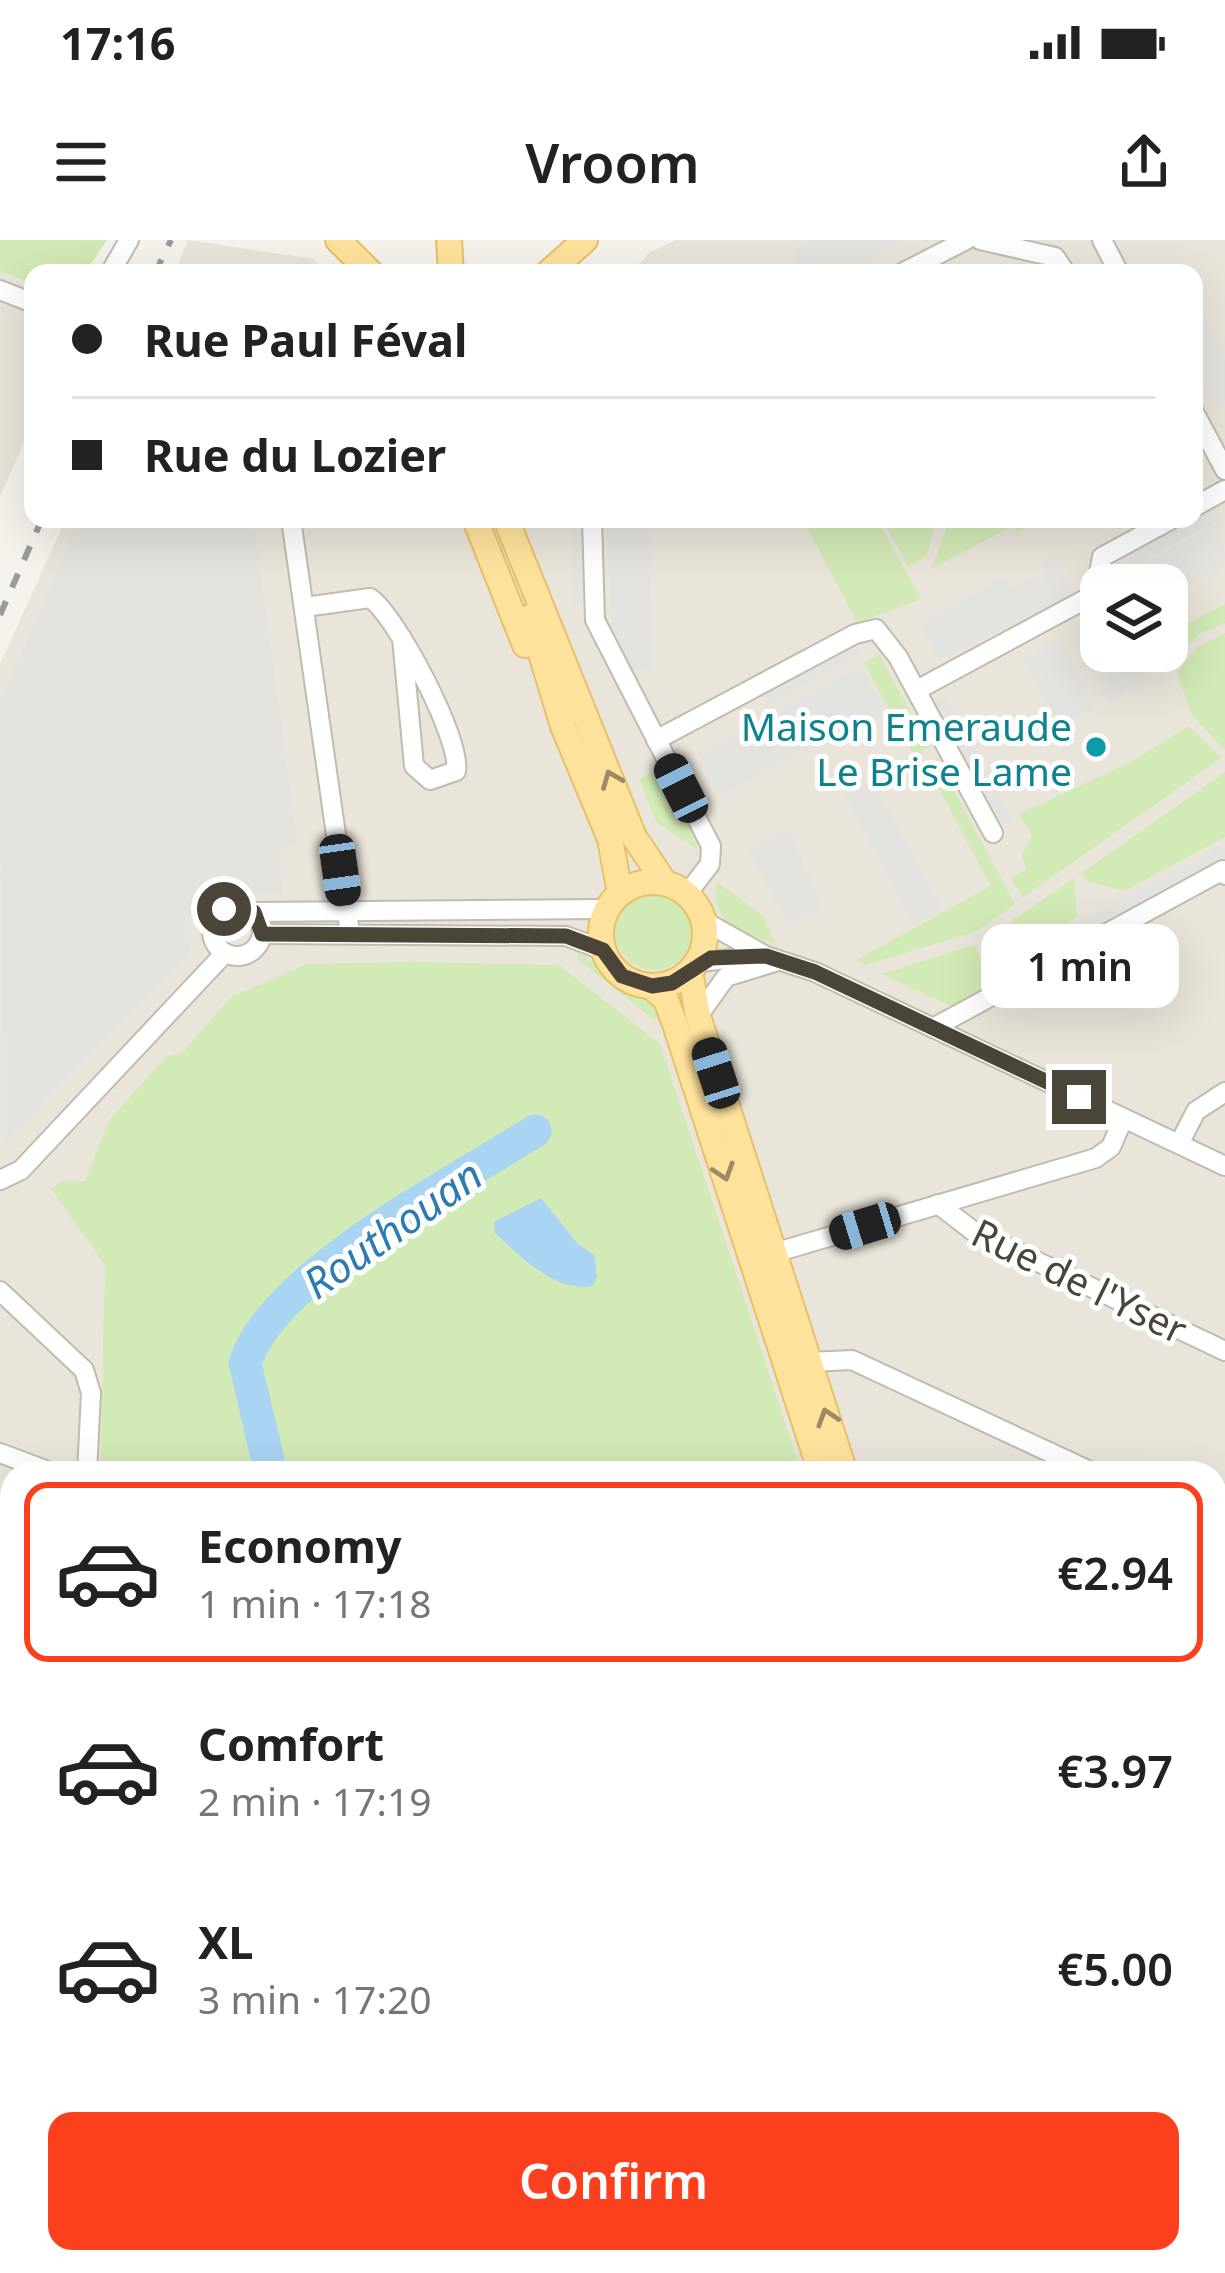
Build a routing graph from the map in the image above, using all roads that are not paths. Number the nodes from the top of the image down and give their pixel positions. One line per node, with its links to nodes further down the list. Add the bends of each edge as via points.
1 (338, 240): 5 (main road)
2 (585, 240): 6 (main road)
3 (966, 240): 7 (street)
4 (980, 240): 8 (street)
5 (362, 264)
6 (558, 264)
7 (919, 264)
8 (1059, 264)
9 (1225, 424): 11 (street)
10 (1203, 429): 11 (street)
11 (1206, 435): 12 (street)
12 (1225, 470)
13 (293, 528): 20 (street)
14 (479, 528): 24 (main road)
15 (498, 528): 24 (main road)
16 (510, 528): 21 (main road)
17 (523, 528): 21 (main road)
18 (592, 528): 25 (street, via 595,620)
19 (1155, 528): 23 (street, via 1102,557 1095,594)
20 (305, 607): 22 (street, via 370,598); 30 (street)
21 (555, 635): 28 (main road, one-way to 21, via 634,837)
22 (402, 638): 22 (street, via 454,746 458,760 447,778 430,780 414,766)
23 (917, 691): 25 (street, via 888,639 863,630); 26 (street)
24 (563, 726): 29 (main road, via 610,839)
25 (656, 740): 28 (street, via 711,846 710,864)
26 (994, 832)
27 (1225, 874): 41 (street)
28 (676, 888): 29 (main road, via 646,882); 32 (main road)
29 (613, 901): 30 (street); 35 (main road)
30 (347, 911): 31 (street); 33 (street)
31 (254, 912): 34 (street); 36 (street, via 239,905 218,915 212,935)
32 (704, 921): 37 (street); 38 (main road)
33 (350, 933): 34 (street); 35 (street, via 566,936)
34 (262, 934): 36 (street, via 249,953)
35 (603, 950): 39 (main road, via 622,976)
36 (225, 952): 46 (street, via 22,1170)
37 (773, 959): 38 (street); 40 (street, via 726,976); 41 (street)
38 (694, 967): 39 (main road); 40 (main road)
39 (652, 986): 53 (main road, one-way to 53, via 675,1024)
40 (698, 1016): 48 (main road)
41 (933, 1028): 43 (street)
42 (1225, 1092): 44 (street, via 1196,1111)
43 (1123, 1119): 44 (street); 47 (street, via 1111,1147 1096,1158)
44 (1179, 1144): 45 (street)
45 (1225, 1166)
46 (0, 1180)
47 (938, 1204): 48 (street); 50 (street, Rue de l'Yser, via 973,1231)
48 (774, 1253): 51 (main road)
49 (0, 1291): 52 (street, via 84,1370 91,1394)
50 (1225, 1351)
51 (809, 1362): 54 (main road, one-way to 51); 55 (street, via 852,1360)
52 (88, 1461)
53 (817, 1461)
54 (840, 1461)
55 (1068, 1461)
56 (0, 2176): 57 (street)
57 (0, 2211)

